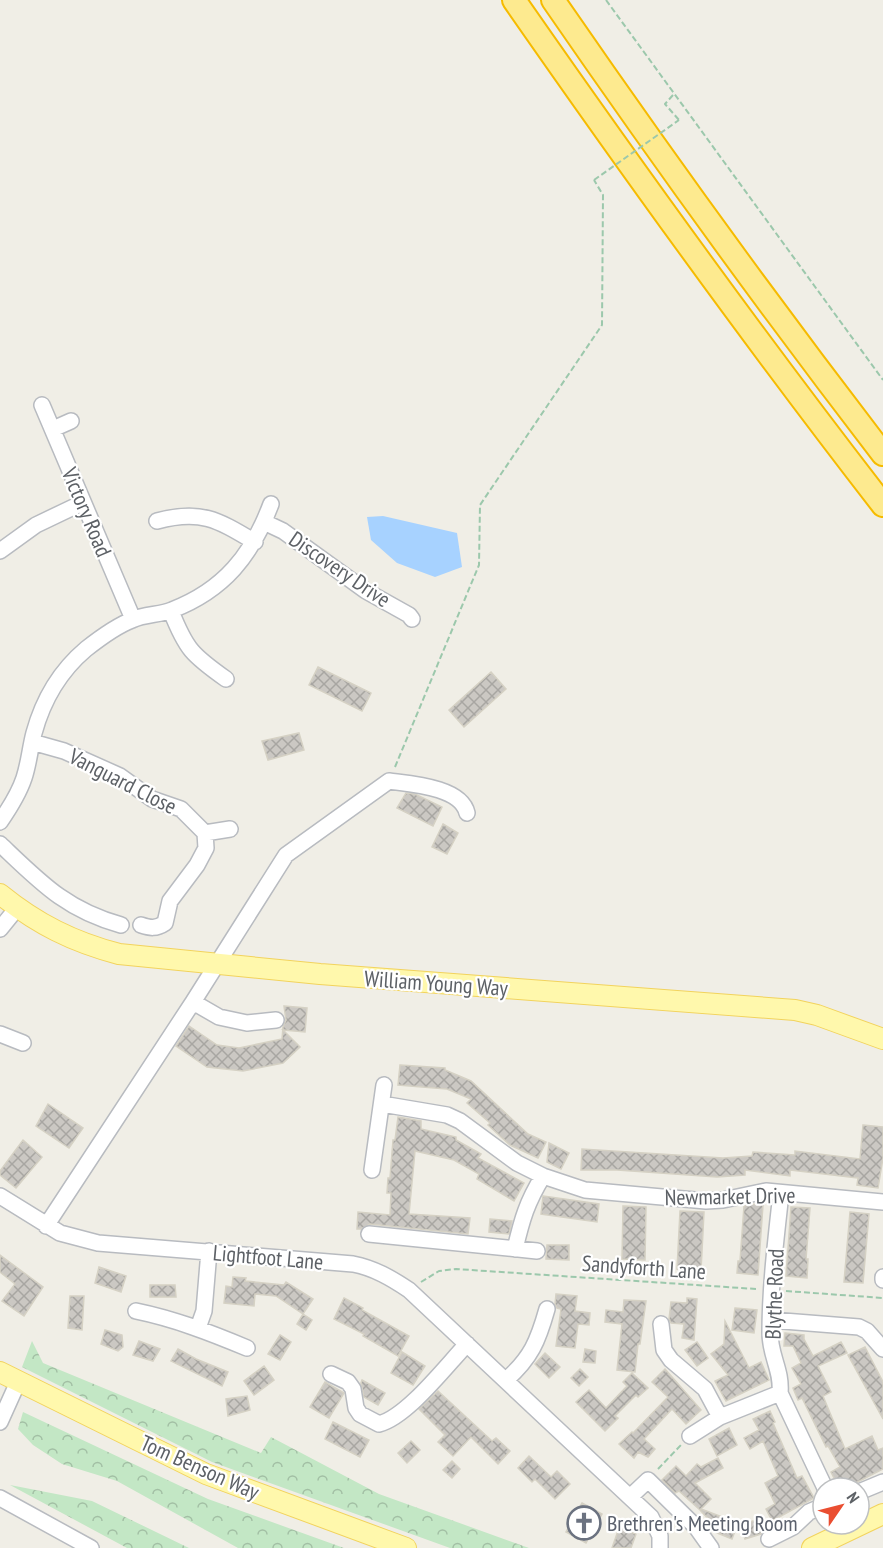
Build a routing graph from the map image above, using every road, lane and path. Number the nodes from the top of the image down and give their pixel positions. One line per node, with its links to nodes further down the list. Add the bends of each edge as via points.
1 (514, 0): 12 (highway, via 620,152)
2 (552, 0): 9 (highway, via 645,134)
3 (606, 0): 4 (path)
4 (673, 95): 5 (path); 22 (path, bridge, via 665,104 679,120 594,180 603,195 602,325 480,505 479,565)
5 (883, 380)
6 (42, 405): 8 (street, Victory Road)
7 (70, 421): 8 (street)
8 (53, 429): 10 (street, Victory Road)
9 (883, 454)
10 (82, 503): 16 (street, via 36,525); 18 (street, Victory Road)
11 (271, 504): 14 (street, Discovery Drive)
12 (883, 505)
13 (157, 520): 15 (street, Discovery Drive, via 196,515 214,519)
14 (264, 522): 15 (street, Discovery Drive); 19 (street, Discovery Drive, via 404,611)
15 (255, 542): 17 (street, Discovery Drive, via 228,576 200,597)
16 (0, 550)
17 (171, 611): 18 (street, Discovery Drive); 20 (street, via 184,642 197,659)
18 (133, 619): 21 (street, Discovery Drive, via 87,649 65,670 49,694)
19 (412, 620)
20 (226, 679)
21 (32, 742): 24 (street, Discovery Drive, via 24,778); 26 (street, Vanguard Close, via 64,751 120,776 152,799 181,810)
22 (389, 781): 23 (street, via 447,793 460,800); 33 (street, via 286,855)
23 (467, 813)
24 (0, 822)
25 (230, 829): 26 (street)
26 (205, 833): 31 (street, via 206,848 171,901 165,923 152,928)
27 (0, 844): 30 (street, via 60,899 98,919)
28 (0, 894): 29 (main road, William Young Way)
29 (17, 908): 32 (street); 33 (main road, William Young Way, via 96,949 133,957)
30 (121, 925)
31 (141, 925)
32 (0, 929)
33 (218, 964): 34 (street); 37 (main road, William Young Way, via 795,1011 817,1015)
34 (193, 1002): 35 (street, via 219,1017 247,1023); 46 (street)
35 (276, 1020)
36 (0, 1034): 38 (street)
37 (883, 1040)
38 (23, 1043)
39 (384, 1085): 40 (street)
40 (382, 1104): 41 (street); 42 (street, Newmarket Drive, via 447,1115 509,1158)
41 (372, 1170)
42 (543, 1176): 43 (street, Newmarket Drive, via 585,1190 669,1199 715,1201 756,1192); 48 (street, via 525,1210)
43 (780, 1193): 45 (street, Newmarket Drive); 52 (street, Blythe Road)
44 (0, 1196): 46 (street, Lightfoot Lane)
45 (883, 1202)
46 (46, 1226): 49 (street, Lightfoot Lane, via 98,1243)
47 (369, 1234): 48 (street)
48 (515, 1249): 50 (street)
49 (209, 1251): 51 (street, Lightfoot Lane, via 353,1264 379,1272); 58 (street, via 204,1311)
50 (537, 1251)
51 (409, 1290): 52 (path, Sandyforth Lane, via 439,1271 456,1269); 60 (street, Lightfoot Lane)
52 (772, 1290): 53 (path, Sandyforth Lane); 56 (street, Blythe Road)
53 (883, 1298)
54 (547, 1309): 64 (street, via 530,1354)
55 (136, 1311): 58 (street)
56 (771, 1320): 59 (street, via 859,1327); 66 (street, Blythe Road)
57 (661, 1324): 67 (street, via 664,1350 705,1389)
58 (198, 1328): 61 (street)
59 (880, 1339)
60 (467, 1344): 63 (street, via 408,1406 379,1424 360,1414 348,1382); 64 (street, Lightfoot Lane)
61 (247, 1348)
62 (0, 1372): 65 (main road, Tom Benson Way)
63 (331, 1374)
64 (506, 1380): 72 (street, Lightfoot Lane)
65 (18, 1382): 68 (street); 78 (main road, Tom Benson Way, via 206,1474)
66 (780, 1393): 67 (street); 70 (street, Blythe Road)
67 (720, 1418): 69 (street)
68 (0, 1422)
69 (690, 1436): 71 (path)
70 (819, 1476)
71 (648, 1480): 72 (street); 80 (street, via 696,1527)
72 (630, 1497): 79 (street, Lightfoot Lane, via 654,1521)
73 (0, 1498): 77 (street)
74 (811, 1511): 76 (street, via 793,1527)
75 (829, 1536): 81 (main road)
76 (769, 1539)
77 (91, 1548)
78 (406, 1548)
79 (660, 1548)
80 (711, 1548)
81 (812, 1548)

